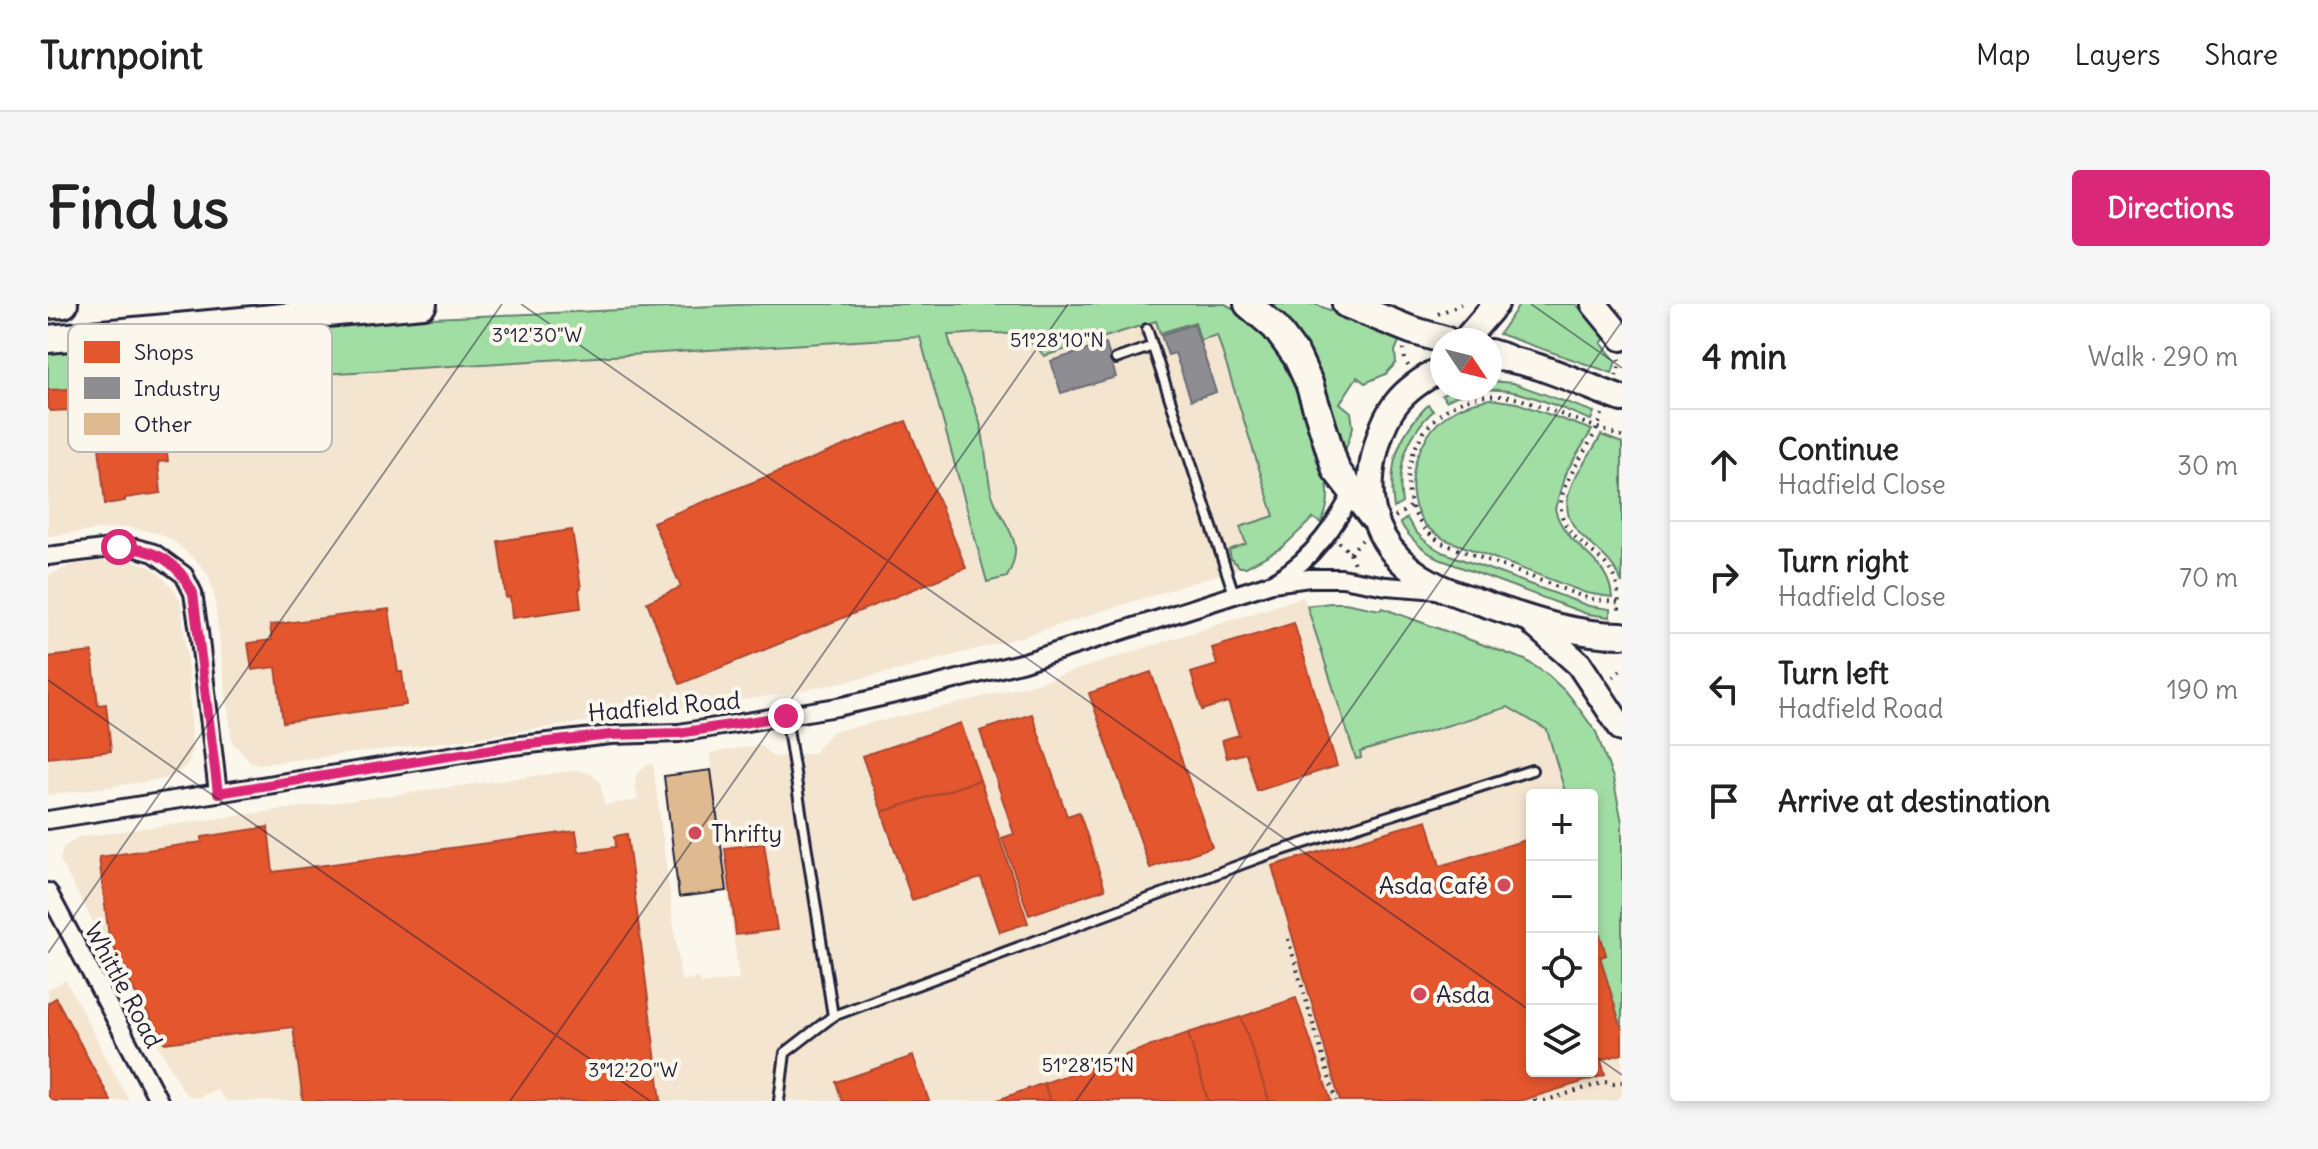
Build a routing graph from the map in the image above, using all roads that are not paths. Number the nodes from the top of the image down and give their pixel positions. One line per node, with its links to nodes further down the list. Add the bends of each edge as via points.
1 (64, 304): 7 (main road)
2 (423, 304): 8 (main road)
3 (1248, 304): 21 (main road, via 1275,327 1297,357 1336,470)
4 (1346, 304): 11 (main road)
5 (1496, 304): 9 (main road)
6 (1594, 304): 13 (main road)
7 (48, 305)
8 (209, 324)
9 (1475, 328)
10 (1147, 329): 15 (lane)
11 (1430, 336)
12 (68, 337): 14 (main road)
13 (1622, 338)
14 (48, 339)
15 (1153, 346): 17 (lane); 26 (lane)
16 (1502, 358): 19 (main road)
17 (1116, 359)
18 (1430, 374): 20 (main road, via 1402,397 1379,433)
19 (1622, 399)
20 (1377, 447): 21 (street); 22 (main road, via 1370,483)
21 (1353, 492): 22 (main road); 24 (street, via 1311,554)
22 (1385, 516): 25 (main road, via 1386,541 1413,570)
23 (48, 556): 32 (street, via 136,548 162,557 184,575 193,593)
24 (1272, 583): 25 (street, via 1342,578); 26 (street, Hadfield Road)
25 (1448, 590): 27 (main road)
26 (1235, 595): 29 (street, Hadfield Road, via 993,670)
27 (1519, 616): 28 (main road, via 1575,631); 30 (main road, via 1579,664)
28 (1620, 626)
29 (786, 716): 32 (street, Hadfield Road, via 679,733 512,746); 35 (lane)
30 (1622, 729)
31 (1532, 770): 35 (lane, via 1261,857)
32 (218, 793): 33 (street, Hadfield Road)
33 (48, 820)
34 (48, 892): 36 (street, Whittle Road)
35 (833, 1016): 37 (lane, via 785,1053)
36 (159, 1101)
37 (779, 1101)

